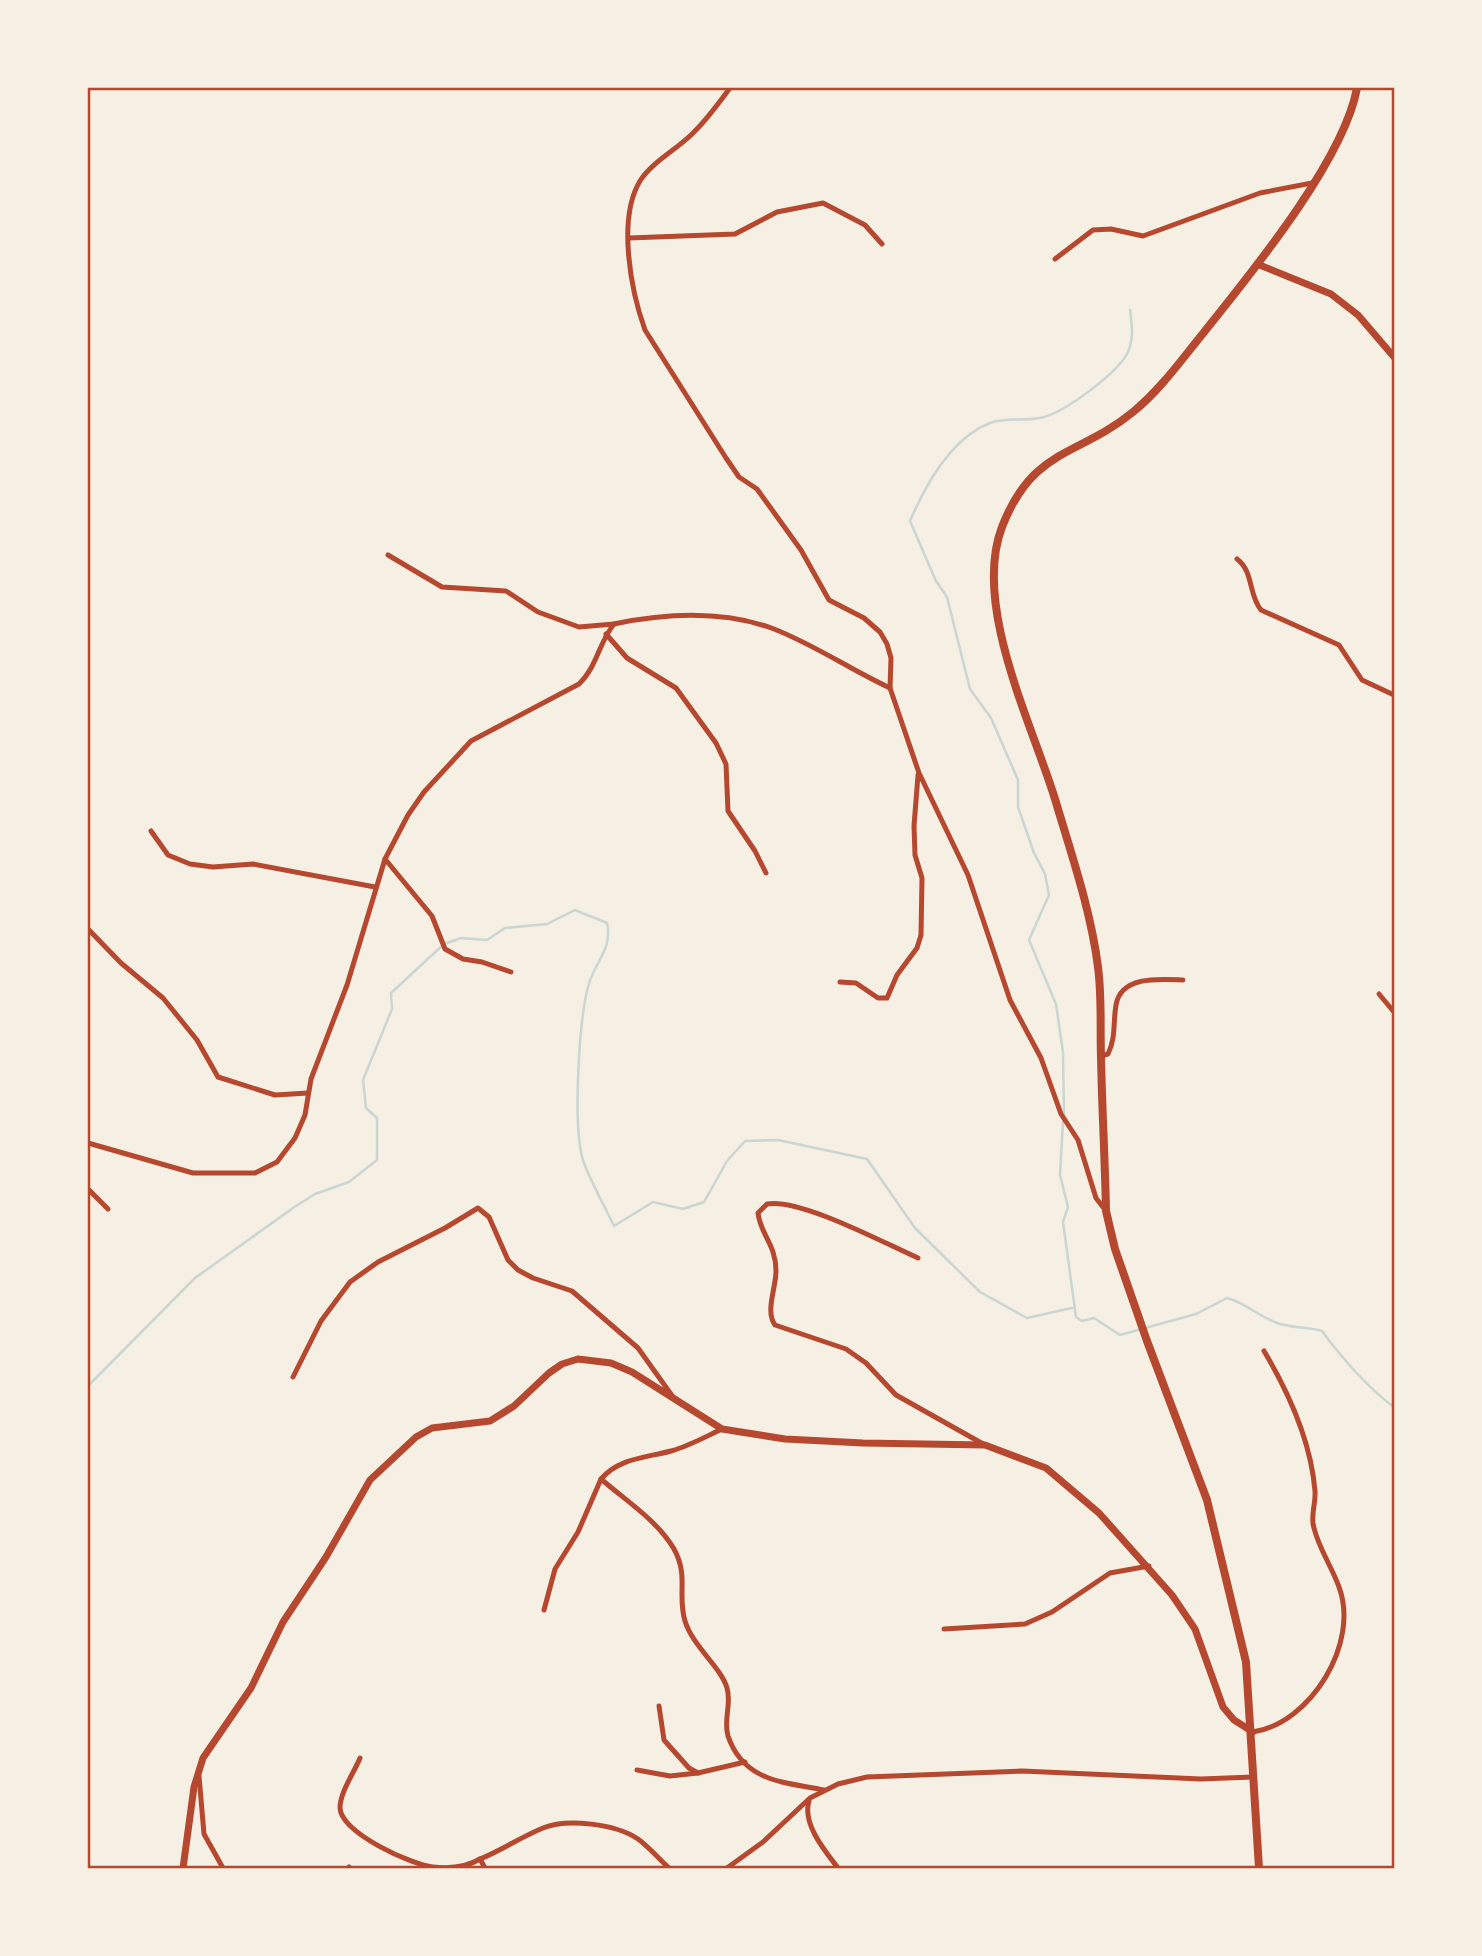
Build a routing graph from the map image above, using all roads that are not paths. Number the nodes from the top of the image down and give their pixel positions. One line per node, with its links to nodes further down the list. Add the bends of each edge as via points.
1 (730, 88): 4 (street, via 695,132 639,183)
2 (1357, 88): 3 (main road, via 1341,135)
3 (1312, 183): 6 (street, via 1260,194 1143,236 1093,230); 7 (main road)
4 (629, 238): 5 (street, via 735,234 777,212 823,203 865,225); 13 (street, via 633,282 645,330 739,477 757,489 801,550 829,600 880,632 891,658)
5 (882, 244)
6 (1055, 260)
7 (1257, 264): 8 (street, via 1331,294 1358,315); 26 (main road, via 1164,382 1114,425 1049,461 1016,495 1000,530 993,566 998,618 1012,675 1055,799 1098,966)
8 (1395, 357)
9 (388, 555): 11 (street, via 442,587 512,593 538,612 579,627)
10 (1237, 559): 14 (street, via 1249,573 1253,598 1261,610 1339,645 1362,680)
11 (614, 624): 12 (street); 13 (street, via 689,614 746,621 774,629)
12 (606, 634): 17 (street, via 579,684 485,733 460,752 408,815); 18 (street, via 627,658 676,688 716,743 726,764 728,811)
13 (890, 688): 15 (street)
14 (1395, 695)
15 (919, 773): 23 (street, via 914,826 923,910 917,948 887,998 878,998 856,983); 31 (street, via 968,875 1010,1000 1041,1058 1061,1114 1078,1140 1096,1198)
16 (151, 831): 19 (street, via 167,855 190,864 253,864)
17 (385, 859): 19 (street); 21 (street, via 432,916 445,949 463,959)
18 (766, 873)
19 (375, 887): 27 (street, via 351,975)
20 (88, 929): 27 (street, via 163,998 197,1040 218,1077 275,1095)
21 (511, 972)
22 (1183, 980): 26 (street, via 1144,980 1122,993 1116,1005 1114,1043 1108,1054)
23 (839, 982)
24 (1379, 994): 25 (street)
25 (1395, 1012)
26 (1101, 1056): 31 (main road)
27 (308, 1093): 28 (street, via 295,1138 277,1162 262,1171 193,1173)
28 (88, 1143)
29 (88, 1189): 30 (street)
30 (108, 1209)
31 (1106, 1211): 43 (main road, via 1147,1341 1208,1500 1246,1662)
32 (918, 1258): 37 (street, via 793,1206 767,1204 758,1213 774,1253 770,1315 775,1325 846,1349 896,1395)
33 (1264, 1351): 43 (street, via 1301,1430 1315,1492 1313,1527 1339,1587 1342,1629 1336,1654 1311,1698 1296,1713)
34 (293, 1377): 35 (street, via 321,1321 355,1277 478,1208 495,1228 508,1260 533,1278 572,1291 649,1361)
35 (673, 1396): 36 (street); 46 (street, via 611,1363 578,1359 549,1373 514,1406 490,1421 432,1428 416,1437 364,1489 283,1622 251,1688)
36 (722, 1429): 37 (street, via 785,1439); 38 (street, via 689,1445 628,1460)
37 (985, 1445): 39 (street, via 1060,1478)
38 (601, 1479): 40 (street, via 578,1532 555,1569); 45 (street, via 649,1520 676,1553 684,1576 684,1620 727,1689 729,1737)
39 (1149, 1566): 41 (street, via 1110,1573 1052,1612 1025,1624); 43 (street, via 1195,1629 1223,1707)
40 (544, 1610)
41 (944, 1629)
42 (659, 1706): 48 (street, via 660,1731 667,1747)
43 (1253, 1732): 49 (main road)
44 (360, 1758): 52 (street, via 340,1808 354,1830 425,1866 458,1868)
45 (745, 1762): 48 (street); 50 (street, via 787,1785)
46 (198, 1770): 53 (street); 54 (street, via 202,1827)
47 (637, 1770): 48 (street, via 670,1776)
48 (698, 1773)
49 (1253, 1777): 50 (street, via 1021,1771 867,1777); 59 (main road)
50 (824, 1790): 51 (street)
51 (810, 1798): 57 (street); 58 (street, via 807,1816 811,1827)
52 (480, 1859): 55 (street); 56 (street, via 546,1827 584,1825 637,1839)
53 (183, 1868)
54 (223, 1868)
55 (485, 1868)
56 (669, 1868)
57 (727, 1868)
58 (838, 1868)
59 (1259, 1868)

